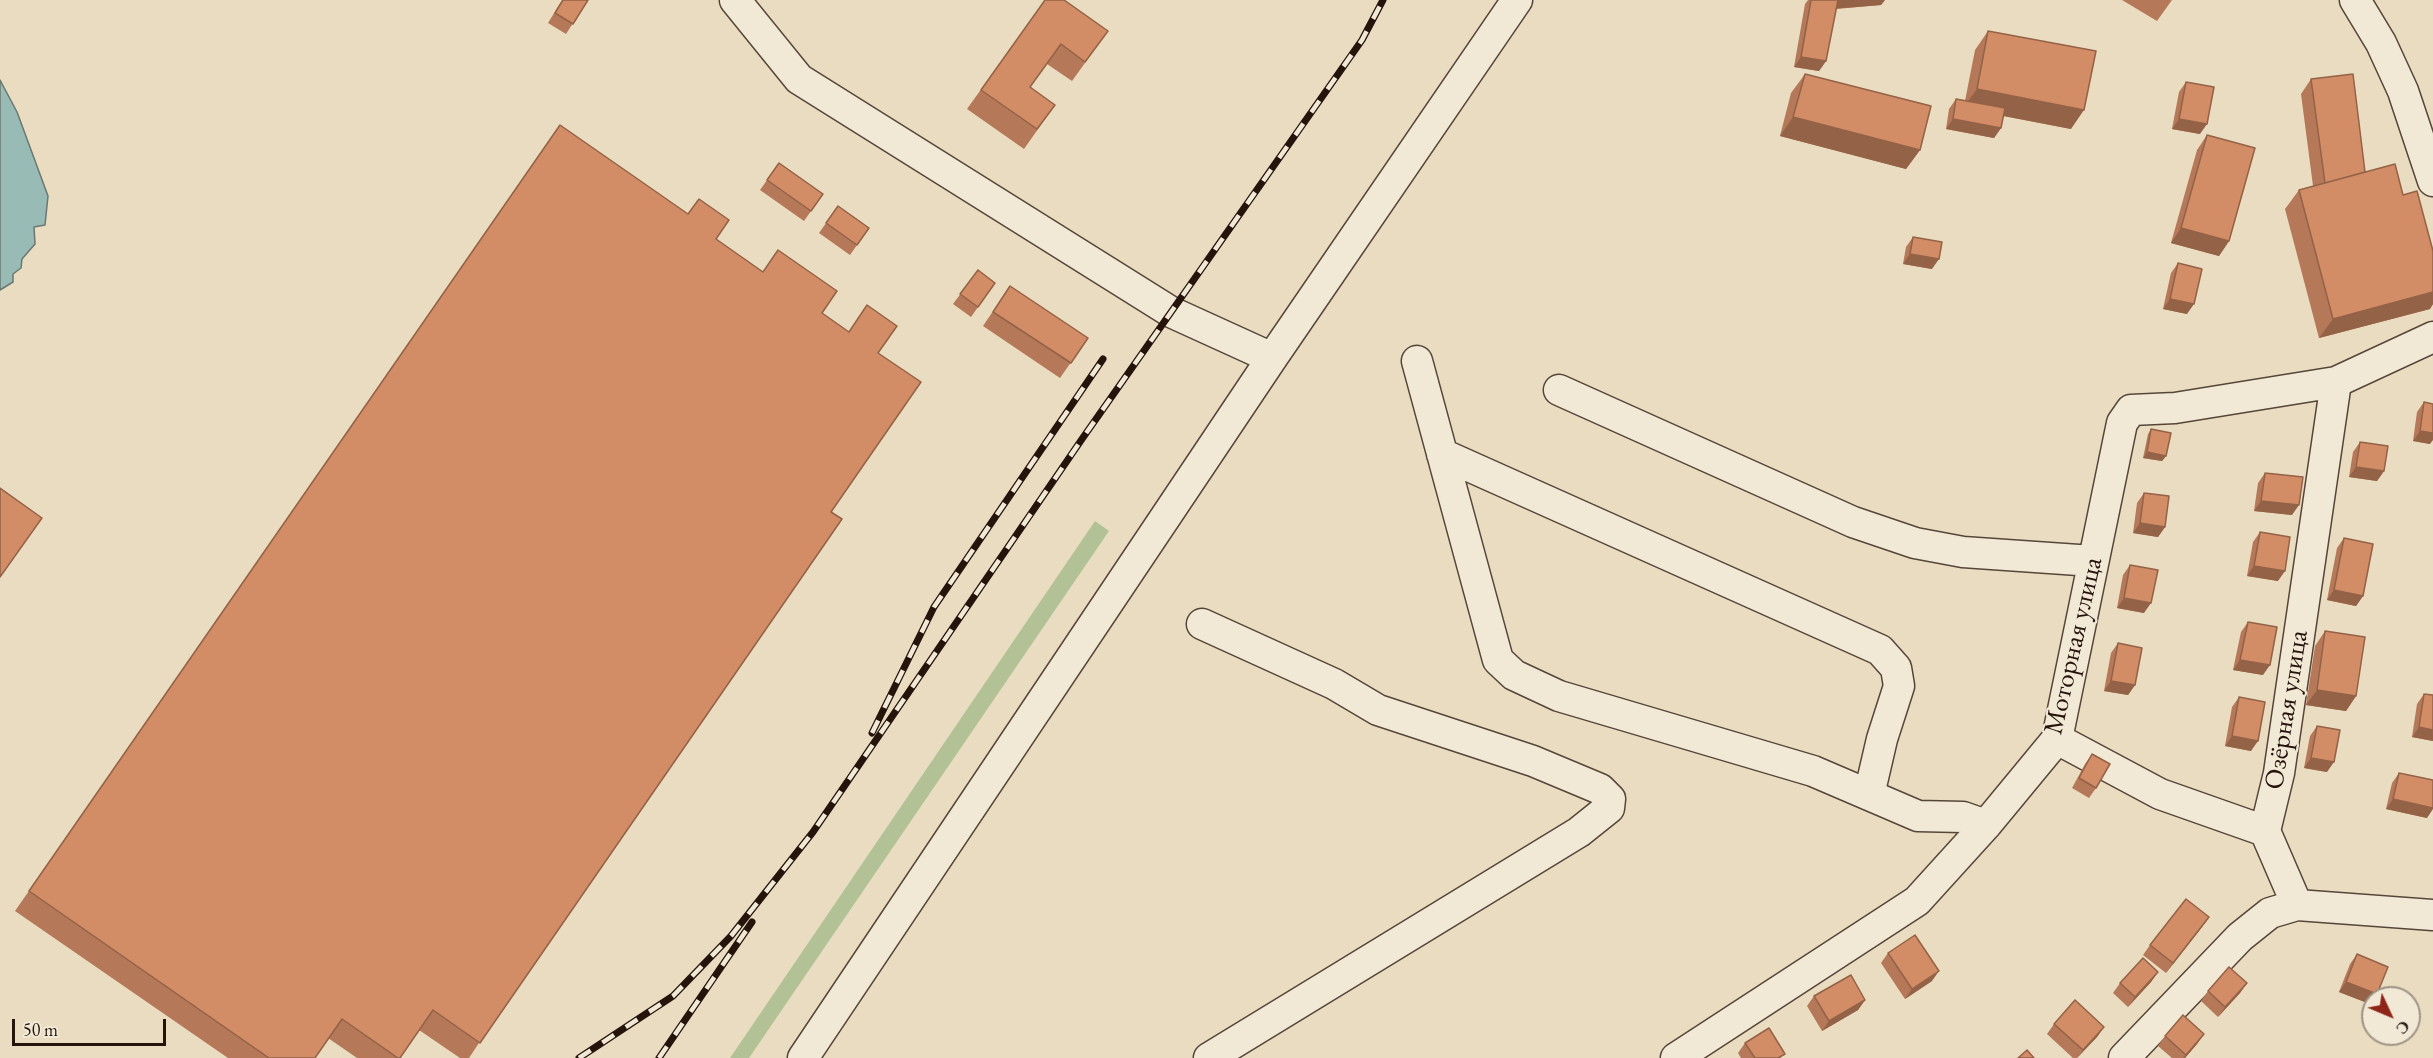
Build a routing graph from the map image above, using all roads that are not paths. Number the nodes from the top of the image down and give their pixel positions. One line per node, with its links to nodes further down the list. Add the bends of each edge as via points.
1 (735, 0): 6 (street, via 799,79 1171,312)
2 (1516, 0): 6 (street)
3 (2355, 0): 4 (street, via 2403,91)
4 (2433, 181)
5 (2433, 337): 8 (street)
6 (1272, 358): 19 (street)
7 (1417, 361): 10 (street)
8 (2336, 382): 11 (street, Моторная улица, via 2175,408 2131,410 2122,423); 16 (street, Озёрная улица, via 2279,773)
9 (1559, 390): 11 (street, via 1853,522 1915,543 1963,552)
10 (1442, 454): 14 (street, via 1498,660 1514,675 1559,696 1812,771); 14 (street, via 1880,650 1896,668 1899,686)
11 (2093, 561): 13 (street, Моторная улица)
12 (1202, 624): 20 (street, via 1334,684 1378,710 1533,761 1600,789 1610,799 1609,808 1579,832)
13 (2057, 739): 15 (street, Моторная улица); 16 (street, via 2160,794)
14 (1869, 795): 15 (street, via 1918,816 1963,817)
15 (1986, 825): 21 (street, Моторная улица, via 1917,902)
16 (2265, 831): 17 (street)
17 (2296, 905): 18 (street); 22 (street, via 2270,913 2240,937)
18 (2433, 915)
19 (803, 1058)
20 (1209, 1058)
21 (1676, 1058)
22 (2124, 1058)

